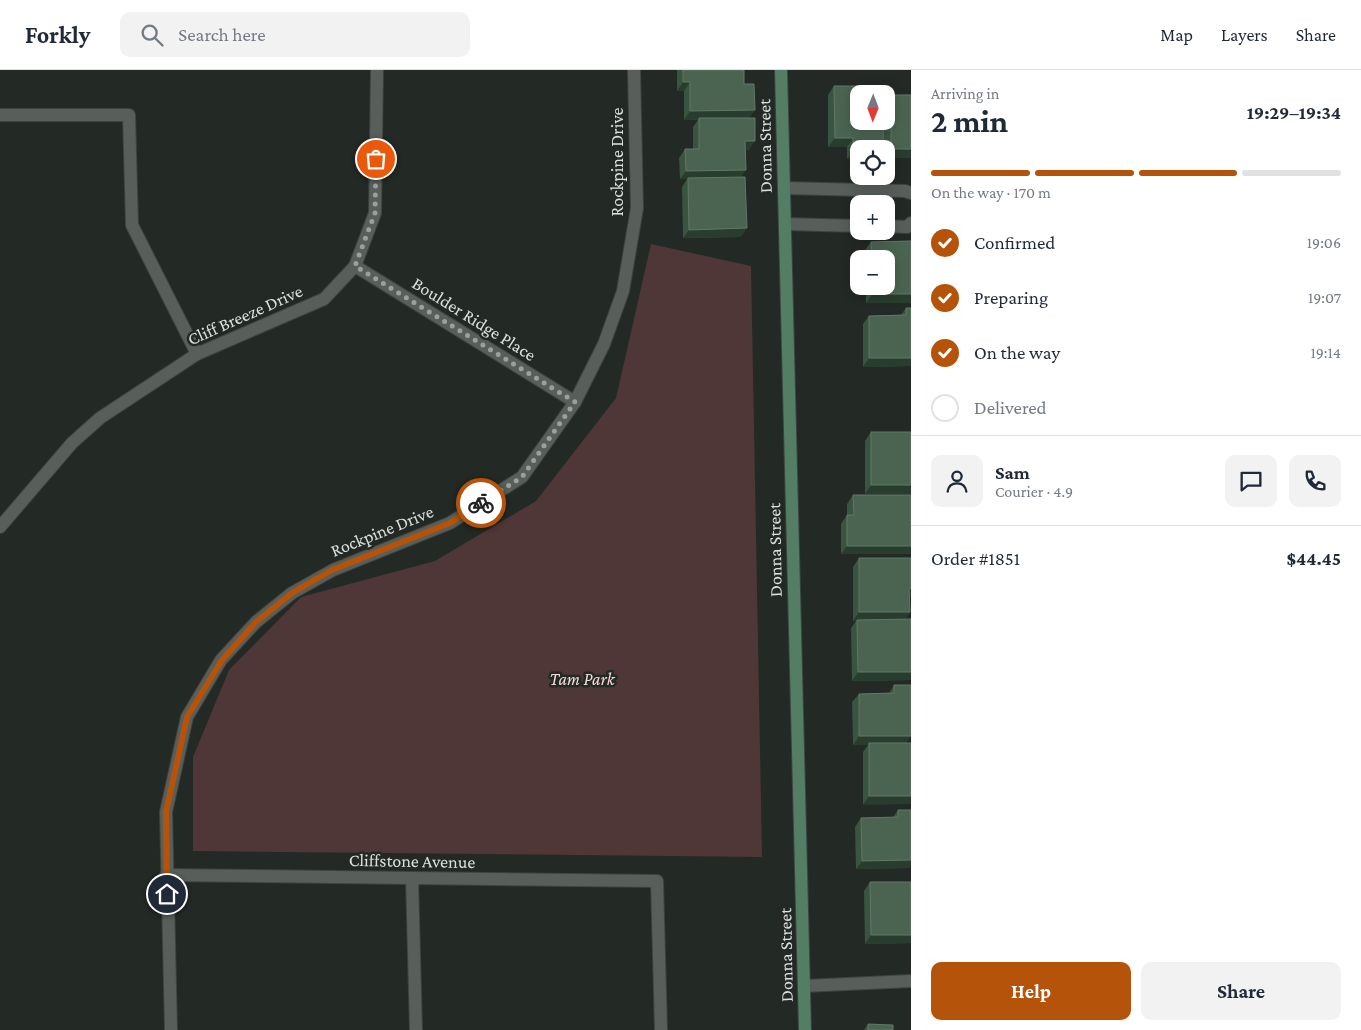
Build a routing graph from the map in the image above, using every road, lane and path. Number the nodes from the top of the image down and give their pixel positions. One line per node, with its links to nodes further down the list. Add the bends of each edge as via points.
1 (376, 70): 11 (street, Cliff Breeze Drive, via 375,213)
2 (634, 70): 13 (street, Rockpine Drive, via 637,208 624,291 604,344)
3 (781, 70): 5 (street, Donna Street)
4 (0, 115): 12 (street, via 129,115 132,225)
5 (784, 188): 6 (street, via 905,191); 8 (street, Donna Street)
6 (911, 194)
7 (911, 223): 10 (street)
8 (784, 224): 9 (street); 18 (street, Donna Street)
9 (850, 226)
10 (895, 226)
11 (355, 266): 12 (street, Cliff Breeze Drive, via 324,299); 13 (street, Boulder Ridge Place)
12 (197, 354): 14 (street, Cliff Breeze Drive, via 100,418 72,443)
13 (575, 402): 15 (street, Rockpine Drive, via 522,477 450,523 332,570 292,593 256,622 222,660 187,717 166,812)
14 (0, 527)
15 (166, 875): 16 (street, Cliffstone Avenue); 19 (street, Rockpine Drive)
16 (412, 878): 20 (street); 21 (street, Cliffstone Avenue, via 657,881)
17 (911, 981): 18 (street)
18 (804, 986): 22 (street, Donna Street)
19 (171, 1030)
20 (416, 1030)
21 (661, 1030)
22 (805, 1030)

